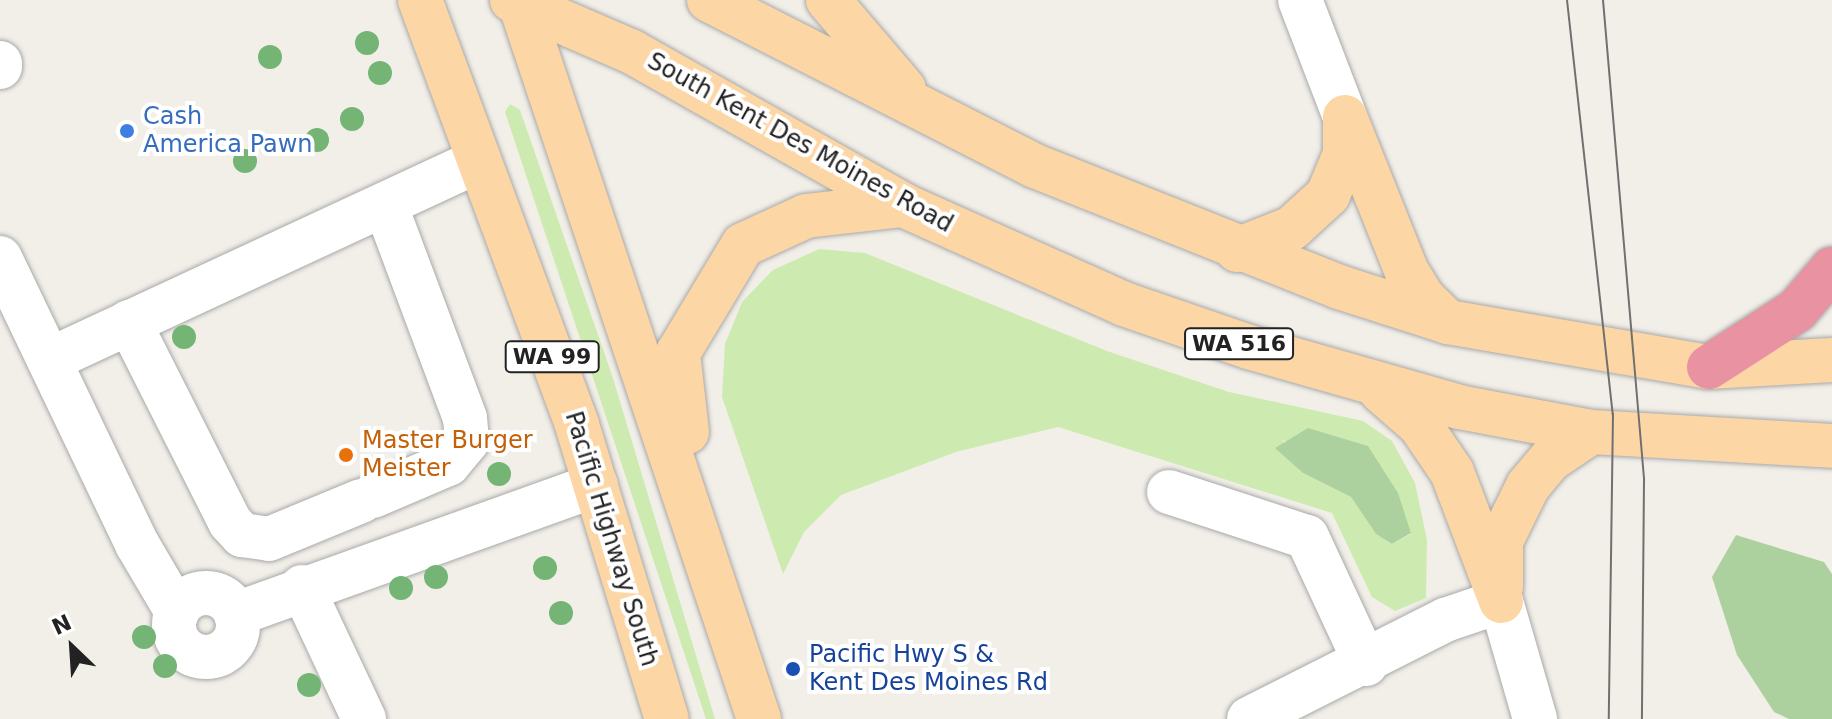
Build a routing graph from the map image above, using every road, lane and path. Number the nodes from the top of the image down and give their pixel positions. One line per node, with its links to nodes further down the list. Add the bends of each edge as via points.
1 (420, 0): 8 (main road, Pacific Highway South / WA 99)
2 (709, 0): 6 (main road)
3 (828, 0): 6 (main road)
4 (1300, 0): 7 (street)
5 (518, 2): 10 (main road, South Kent Des Moines Road / WA 516, via 632,52); 24 (main road, WA 99)
6 (915, 103): 11 (main road, via 1035,166)
7 (1345, 117): 11 (main road, via 1345,154 1328,195 1292,228); 15 (main road, via 1407,272 1423,298)
8 (479, 160): 9 (street); 22 (main road, Pacific Highway South / WA 99)
9 (385, 204): 14 (street); 14 (street, via 465,418 467,441 448,464 269,539 242,535 230,522)
10 (903, 205): 19 (main road, South Kent Des Moines Road / WA 516, via 1124,304); 24 (main road, via 806,216 743,245 678,353)
11 (1237, 250): 15 (main road)
12 (0, 258): 16 (street)
13 (1832, 269): 18 (highway, via 1797,310)
14 (129, 322): 16 (street)
15 (1448, 322): 18 (main road)
16 (49, 360): 25 (street, via 137,544 177,612 179,642 205,657 232,644 236,614)
17 (1832, 360): 18 (main road)
18 (1709, 367)
19 (1373, 385): 20 (main road, South Kent Des Moines Road / WA 516); 26 (main road, via 1438,448)
20 (1591, 432): 21 (main road, South Kent Des Moines Road / WA 516); 26 (main road, via 1551,459 1528,486 1501,541)
21 (1832, 446)
22 (596, 485): 25 (street); 29 (main road, Pacific Highway South / WA 99)
23 (1169, 492): 27 (street, via 1307,537)
24 (700, 542): 30 (main road, WA 99)
25 (302, 587): 28 (street)
26 (1501, 601): 27 (street, via 1445,620); 32 (street)
27 (1366, 664): 31 (street)
28 (364, 719)
29 (667, 719)
30 (759, 719)
31 (1249, 719)
32 (1535, 719)

